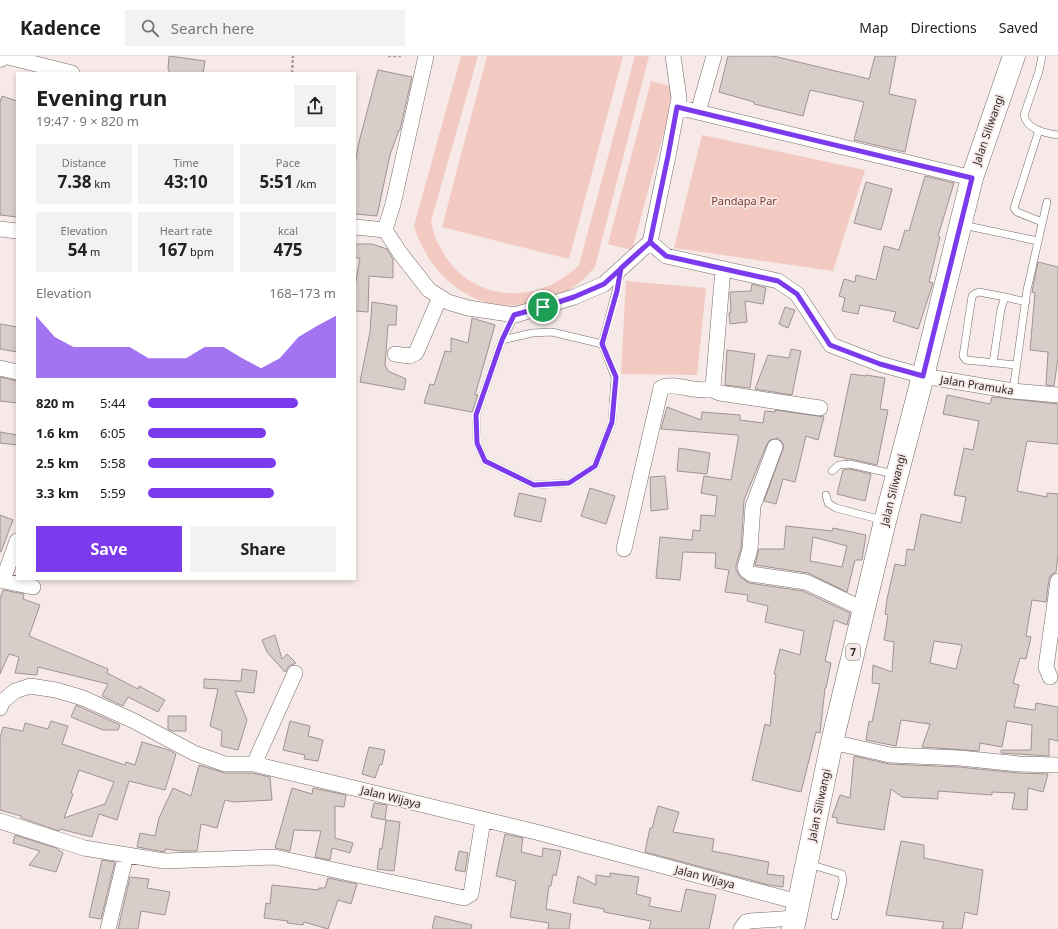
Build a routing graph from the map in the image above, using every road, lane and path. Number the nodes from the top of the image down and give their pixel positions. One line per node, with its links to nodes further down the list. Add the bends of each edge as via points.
1 (4, 56): 10 (street)
2 (293, 56): 11 (path)
3 (388, 56): 4 (path)
4 (401, 56)
5 (426, 56): 22 (street)
6 (673, 56): 12 (street)
7 (714, 56): 13 (street)
8 (1014, 56): 16 (main road, Jalan Siliwangi / 7)
9 (1042, 56): 14 (lane, via 1024,115 1025,122)
10 (68, 72)
11 (292, 72)
12 (677, 107): 13 (street); 25 (street)
13 (698, 112): 16 (street)
14 (1039, 130): 15 (lane); 18 (lane, via 1014,208 1017,212)
15 (1058, 135)
16 (972, 178): 19 (main road, Jalan Siliwangi / 7)
17 (1047, 202): 18 (lane)
18 (1042, 222): 24 (lane)
19 (961, 224): 24 (lane); 39 (main road, Jalan Siliwangi / 7)
20 (356, 227): 22 (street)
21 (0, 230): 23 (street)
22 (385, 230): 28 (street, via 429,290)
23 (16, 231)
24 (1038, 241): 30 (lane)
25 (650, 242): 26 (street); 27 (street, Jalan Pramuka, via 666,256)
26 (621, 268): 31 (street, via 604,284 574,297); 33 (lane)
27 (723, 269): 39 (street, Jalan Pramuka, via 778,281 797,294 830,345 880,364); 40 (street, via 713,387)
28 (440, 297): 31 (street, via 468,308); 34 (street, via 416,353 409,356)
29 (1005, 297): 30 (lane); 35 (lane); 35 (lane, via 979,292 972,296 963,356 966,360)
30 (1026, 302): 36 (lane)
31 (514, 315): 32 (lane)
32 (502, 340): 33 (lane, via 532,333 552,332); 33 (lane, via 476,415 477,443 485,461 534,485 569,483 595,466 612,422 616,377)
33 (602, 344)
34 (395, 354)
35 (993, 363): 36 (lane)
36 (1016, 365): 41 (lane)
37 (0, 368): 38 (street)
38 (16, 372)
39 (923, 376): 41 (street, Jalan Pramuka); 46 (main road, Jalan Siliwangi / 7)
40 (710, 389): 43 (street, via 720,393); 50 (street, via 668,385 661,388)
41 (1013, 390): 42 (street, Jalan Pramuka)
42 (1058, 395)
43 (820, 408)
44 (775, 447): 54 (street, via 753,506 746,570 751,574 806,582)
45 (832, 471): 46 (lane, via 839,465 850,464)
46 (896, 475): 48 (main road, Jalan Siliwangi / 7)
47 (826, 495): 48 (lane, via 828,503 836,508)
48 (884, 521): 54 (main road, Jalan Siliwangi / 7)
49 (16, 544): 51 (street)
50 (624, 549)
51 (2, 580): 53 (street)
52 (1058, 582): 56 (street, via 1046,667)
53 (33, 587)
54 (863, 609): 58 (main road, Jalan Siliwangi / 7)
55 (295, 673): 59 (street)
56 (1050, 677)
57 (0, 708): 59 (street, Jalan Wijaya, via 2,702 15,691 30,686 56,690 83,698 134,721 194,753 225,764)
58 (832, 742): 60 (street, via 890,755); 64 (main road, Jalan Siliwangi / 7)
59 (254, 764): 61 (street, Jalan Wijaya)
60 (1058, 765)
61 (483, 820): 63 (street, via 470,894 464,898 274,857 164,861); 65 (street, Jalan Wijaya)
62 (0, 821): 63 (street, via 84,848)
63 (126, 855): 67 (street)
64 (806, 863): 65 (main road, Jalan Siliwangi / 7); 66 (lane, via 842,874 843,881)
65 (795, 916): 68 (street, via 750,921)
66 (835, 916)
67 (108, 929)
68 (741, 929)

